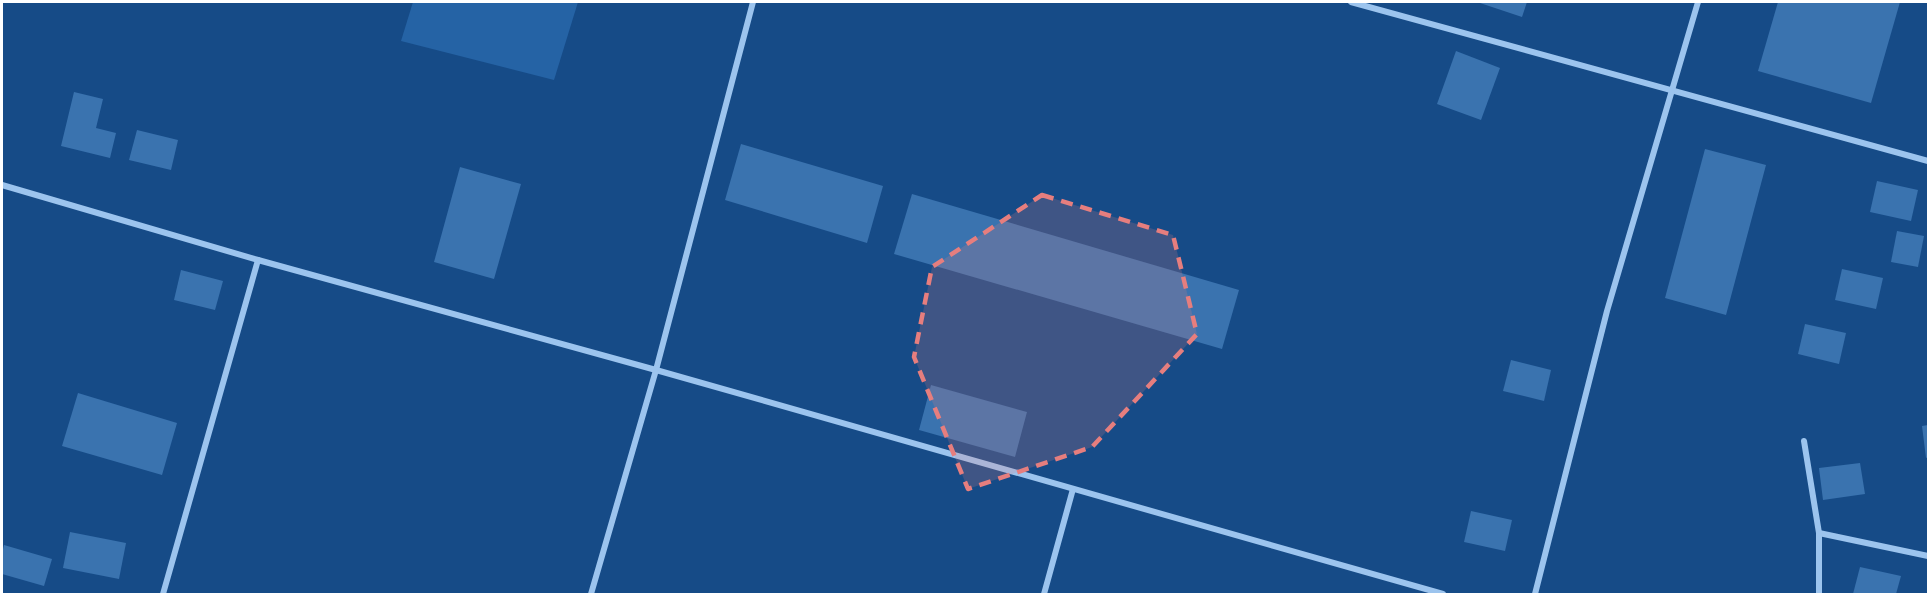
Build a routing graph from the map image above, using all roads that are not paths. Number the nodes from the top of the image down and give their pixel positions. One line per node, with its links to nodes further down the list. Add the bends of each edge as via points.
1 (753, 2): 8 (street)
2 (1351, 2): 4 (street)
3 (1698, 2): 4 (street)
4 (1671, 92): 5 (street); 17 (street, via 1607,311)
5 (1929, 161)
6 (2, 185): 7 (street)
7 (258, 260): 8 (street); 13 (street)
8 (656, 370): 10 (street); 14 (street)
9 (1804, 441): 11 (street)
10 (1073, 489): 15 (street); 16 (street)
11 (1819, 533): 12 (street); 18 (street)
12 (1929, 556)
13 (163, 594)
14 (591, 594)
15 (1044, 594)
16 (1443, 594)
17 (1535, 594)
18 (1819, 594)

